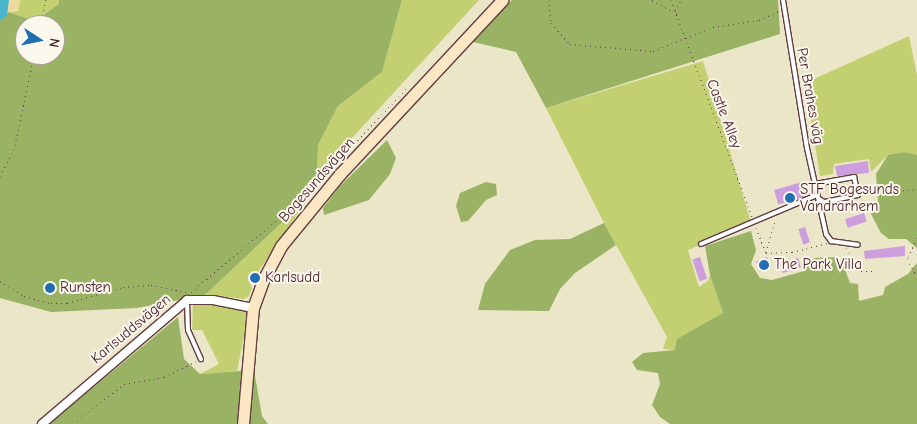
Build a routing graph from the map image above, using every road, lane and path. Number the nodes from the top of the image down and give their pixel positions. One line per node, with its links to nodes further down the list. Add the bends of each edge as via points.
1 (46, 0): 10 (path)
2 (502, 0): 32 (street, Bogesundsvägen, via 302,218 271,263)
3 (549, 0): 11 (path, via 552,23 570,44 653,51)
4 (652, 0): 9 (path)
5 (671, 0): 9 (path, Castle Alley)
6 (681, 0): 9 (path)
7 (783, 0): 8 (lane, Per Brahes väg)
8 (784, 9): 11 (path, via 759,20 713,27); 17 (lane, Per Brahes väg)
9 (674, 12): 11 (path, Castle Alley)
10 (42, 15)
11 (684, 39): 22 (path, Castle Alley)
12 (32, 65): 16 (path, via 14,150)
13 (407, 87): 14 (path)
14 (348, 151)
15 (335, 164): 31 (path, via 310,192)
16 (0, 176)
17 (814, 184): 19 (lane, Per Brahes väg); 20 (lane, via 854,177)
18 (917, 189): 20 (path)
19 (817, 195): 20 (lane, via 824,202); 21 (lane); 25 (lane, Per Brahes väg, via 826,234 831,241)
20 (858, 195)
21 (777, 211): 22 (lane); 27 (path)
22 (754, 223): 24 (lane); 27 (path, Castle Alley)
23 (917, 238): 29 (path, via 907,259)
24 (701, 244)
25 (841, 244): 26 (lane); 27 (path, via 821,243 792,252); 28 (path, via 861,271)
26 (858, 245)
27 (766, 253)
28 (876, 272)
29 (917, 276)
30 (0, 281): 31 (path, via 24,296 51,303 67,303 123,287 151,285 177,288)
31 (188, 297): 32 (street, Karlsuddsvägen); 33 (lane, via 188,330); 34 (street, Karlsuddsvägen)
32 (253, 308): 36 (street, Bogesundsvägen)
33 (201, 359): 35 (path, via 164,377 124,384)
34 (42, 424)
35 (73, 424)
36 (243, 424)

